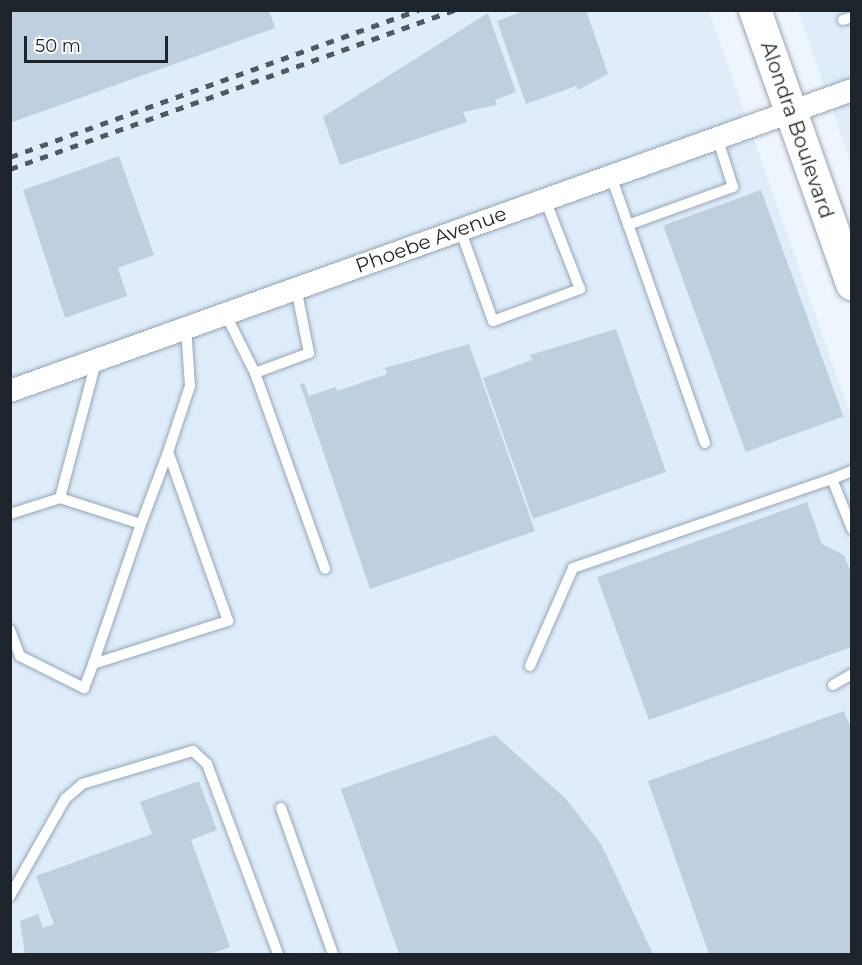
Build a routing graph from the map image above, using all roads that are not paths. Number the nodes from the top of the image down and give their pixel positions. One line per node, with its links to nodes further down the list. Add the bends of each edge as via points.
1 (757, 11): 3 (main road, Alondra Boulevard)
2 (852, 90): 3 (street, Phoebe Avenue)
3 (791, 111): 4 (street, Phoebe Avenue); 9 (main road, Alondra Boulevard)
4 (717, 137): 5 (street, Phoebe Avenue); 7 (lane, via 733,187)
5 (610, 175): 6 (street, Phoebe Avenue); 7 (lane)
6 (545, 199): 8 (street, Phoebe Avenue); 8 (lane, via 580,290 493,321)
7 (628, 225): 16 (lane)
8 (460, 229): 10 (street, Phoebe Avenue)
9 (852, 284)
10 (297, 288): 11 (street, Phoebe Avenue); 14 (lane, via 309,353)
11 (225, 313): 12 (street, Phoebe Avenue); 14 (lane)
12 (186, 327): 13 (street, Phoebe Avenue); 17 (lane, via 190,386)
13 (97, 358): 15 (street, Phoebe Avenue); 20 (lane)
14 (255, 373): 24 (lane)
15 (10, 391)
16 (705, 443)
17 (168, 452): 22 (lane); 26 (lane, via 228,621)
18 (852, 471): 19 (lane)
19 (832, 479): 23 (lane); 27 (lane, via 573,568)
20 (60, 498): 21 (lane); 22 (lane)
21 (10, 514)
22 (141, 524): 26 (lane)
23 (852, 529)
24 (325, 569)
25 (10, 630): 26 (lane, via 20,656 84,688)
26 (93, 664)
27 (530, 666)
28 (852, 674): 29 (lane)
29 (833, 685)
30 (281, 808): 33 (lane)
31 (10, 896): 32 (lane, via 65,799 82,784 193,751 207,764)
32 (278, 954)
33 (333, 954)

